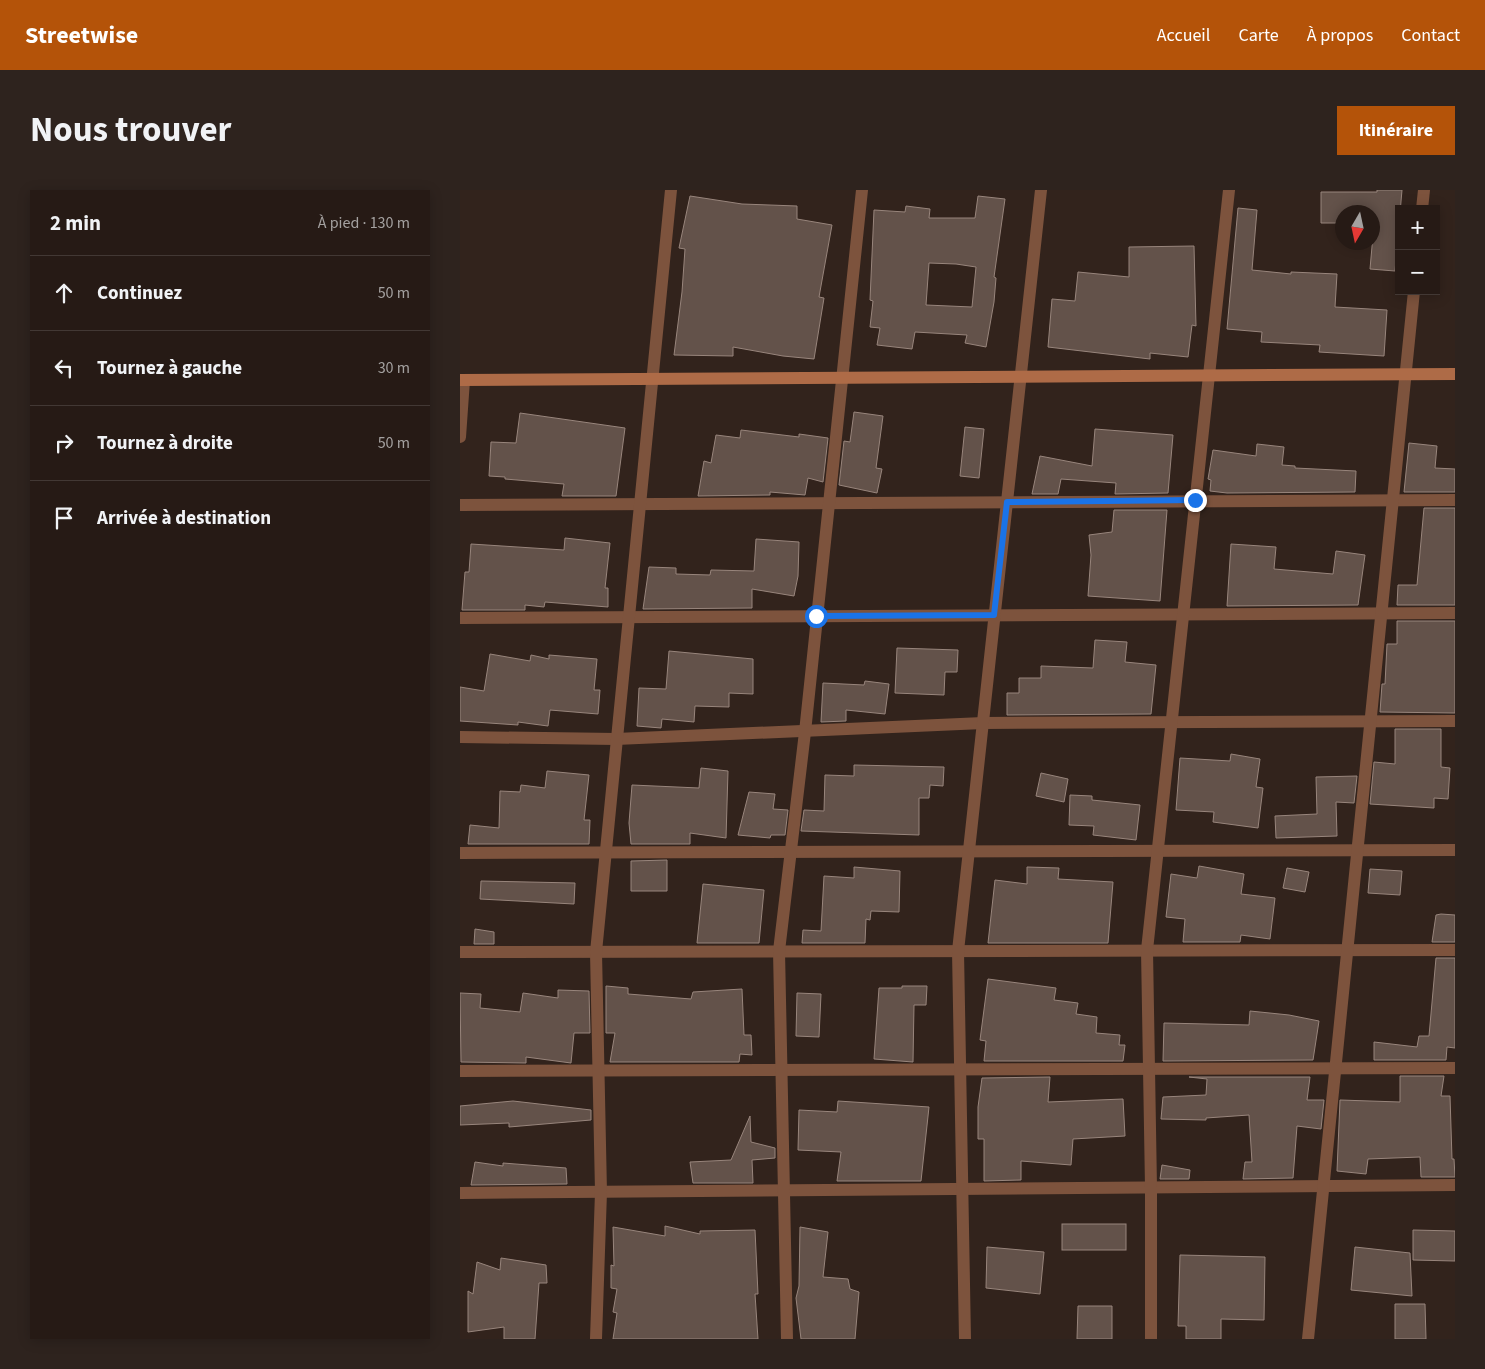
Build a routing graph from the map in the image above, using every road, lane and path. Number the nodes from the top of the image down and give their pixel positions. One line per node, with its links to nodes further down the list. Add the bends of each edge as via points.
1 (671, 190): 13 (street)
2 (862, 190): 12 (street)
3 (1041, 190): 11 (street)
4 (1229, 190): 10 (street)
5 (1424, 190): 6 (street)
6 (1422, 205)
7 (1414, 295): 8 (street)
8 (1406, 374): 9 (street); 10 (street); 17 (street)
9 (1455, 374)
10 (1210, 375): 11 (street); 16 (street)
11 (1022, 376): 12 (street); 20 (street)
12 (843, 377): 13 (street); 19 (street)
13 (653, 378): 14 (street); 21 (street)
14 (462, 380): 15 (street)
15 (460, 437)
16 (1195, 500): 17 (street); 20 (street); 25 (street)
17 (1392, 500): 18 (street); 24 (street)
18 (1455, 500)
19 (827, 502): 20 (street); 21 (street); 27 (street)
20 (1007, 502): 26 (street)
21 (640, 503): 22 (street); 28 (street)
22 (460, 504)
23 (1455, 612): 24 (street)
24 (1381, 613): 25 (street); 30 (street)
25 (1183, 614): 26 (street); 32 (street)
26 (994, 615): 27 (street); 33 (street)
27 (816, 616): 28 (street); 34 (street)
28 (629, 617): 29 (street); 36 (street)
29 (460, 618)
30 (1370, 721): 31 (street); 32 (street); 37 (street)
31 (1455, 721)
32 (1171, 722): 33 (street); 40 (street)
33 (983, 723): 34 (street); 39 (street)
34 (805, 732): 36 (street); 41 (street)
35 (460, 737): 36 (street)
36 (616, 739): 43 (street)
37 (1357, 850): 38 (street); 40 (street); 46 (street)
38 (1455, 850)
39 (969, 851): 40 (street); 41 (street); 44 (street)
40 (1157, 851): 45 (street)
41 (790, 852): 43 (street); 48 (street)
42 (460, 853): 43 (street)
43 (605, 853): 50 (street)
44 (958, 950): 45 (street); 48 (street); 53 (street)
45 (1147, 950): 46 (street); 54 (street)
46 (1347, 950): 47 (street); 52 (street)
47 (1455, 950)
48 (779, 951): 50 (street); 57 (street)
49 (460, 952): 50 (street)
50 (596, 952): 56 (street)
51 (1455, 1068): 52 (street)
52 (1336, 1069): 54 (street); 59 (street)
53 (961, 1070): 54 (street); 57 (street); 61 (street)
54 (1149, 1070): 60 (street)
55 (460, 1071): 56 (street)
56 (598, 1071): 57 (street); 63 (street)
57 (782, 1071): 62 (street)
58 (1455, 1185): 59 (street)
59 (1324, 1186): 60 (street); 69 (street)
60 (1151, 1187): 61 (street); 68 (street)
61 (963, 1189): 62 (street); 67 (street)
62 (784, 1190): 63 (street); 66 (street)
63 (601, 1192): 64 (street); 65 (street)
64 (460, 1193)
65 (596, 1339)
66 (787, 1339)
67 (965, 1339)
68 (1151, 1339)
69 (1308, 1339)

